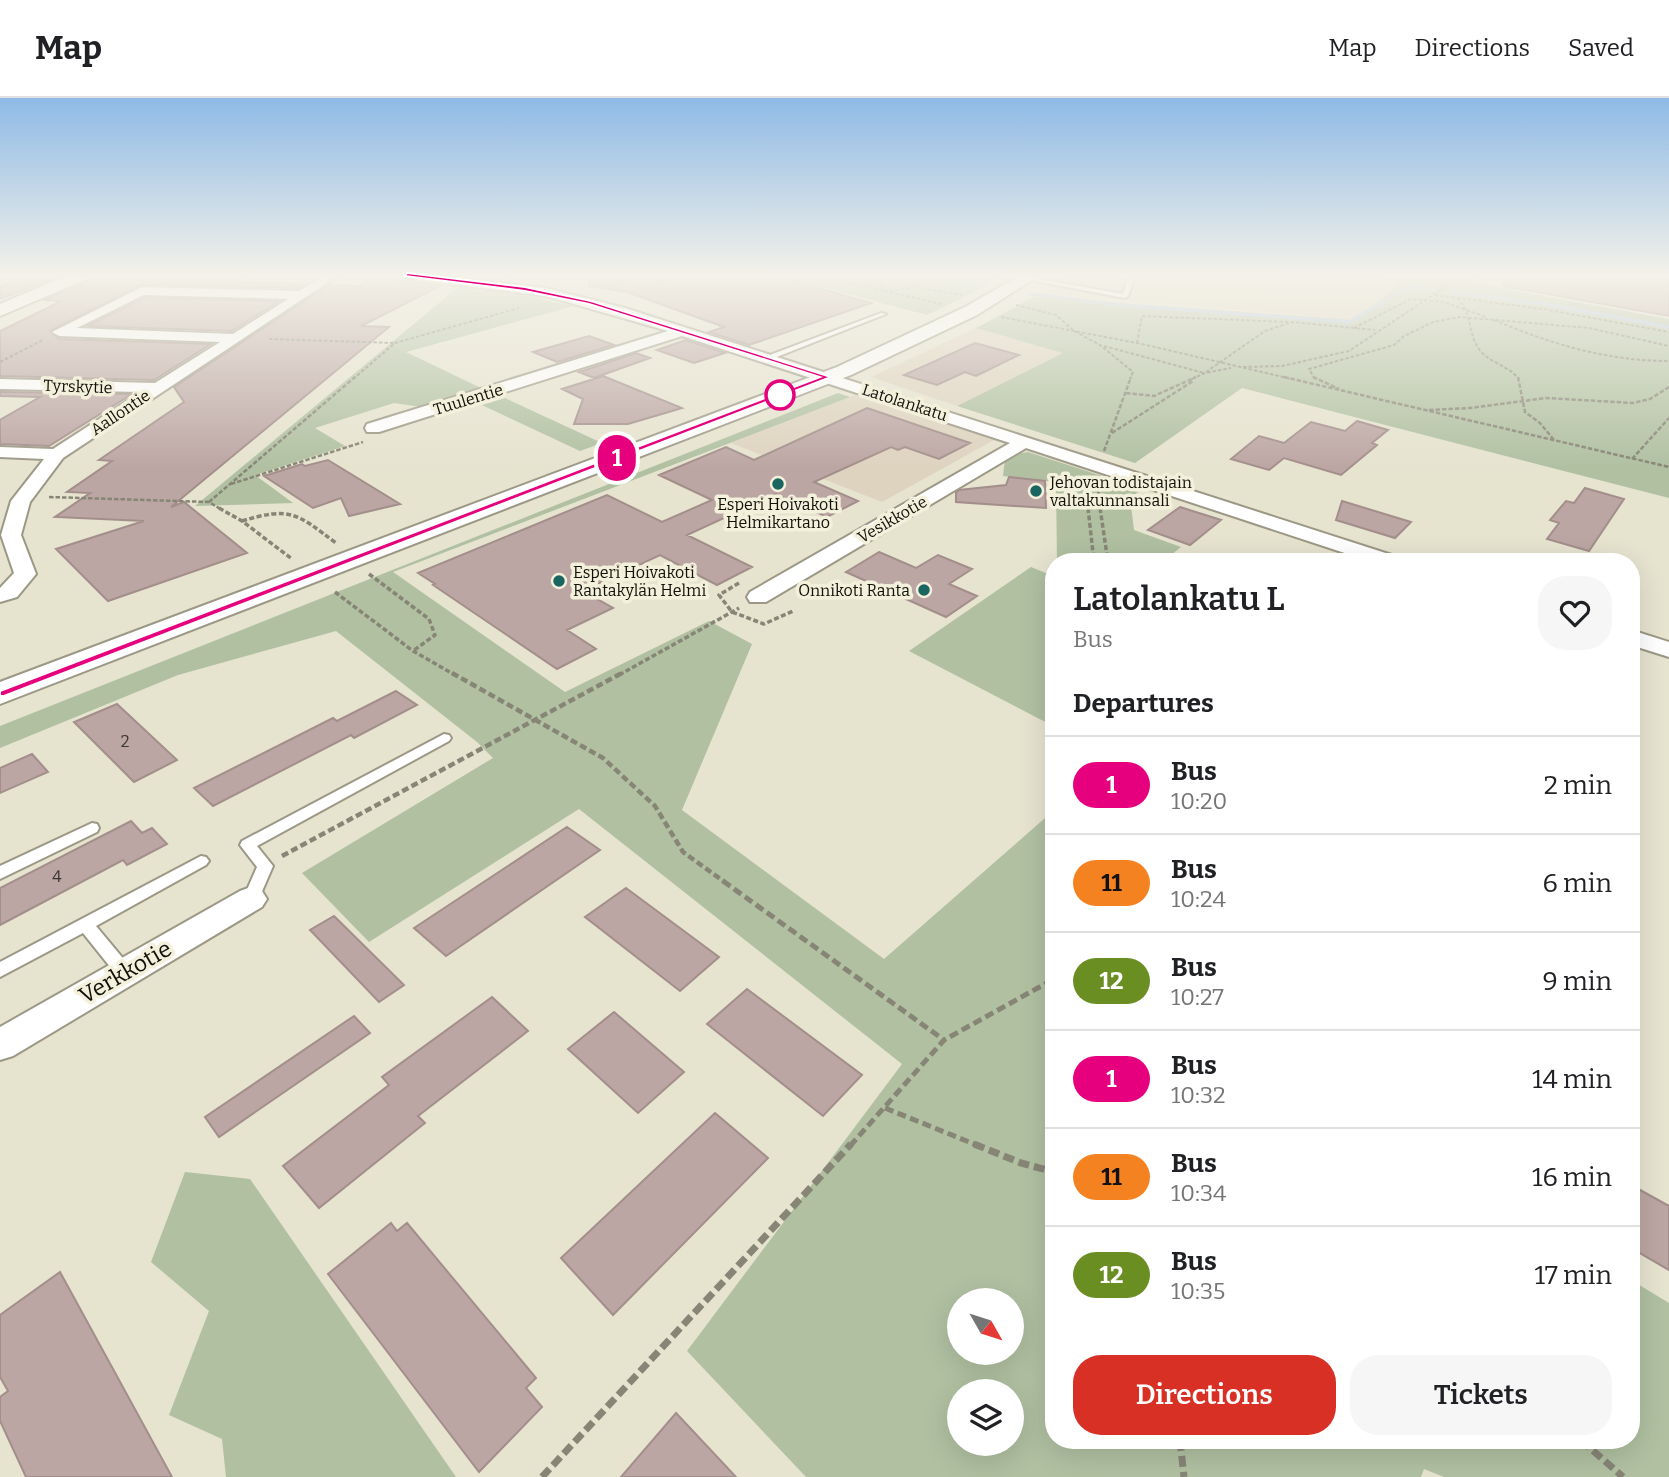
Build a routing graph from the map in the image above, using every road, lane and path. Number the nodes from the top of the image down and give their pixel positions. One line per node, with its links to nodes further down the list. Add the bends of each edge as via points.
1 (45, 339): 22 (path)
2 (232, 339): 29 (street, Aallontie)
3 (297, 339): 44 (path, via 395,343)
4 (655, 339): 35 (street, Tuulentie)
5 (708, 339): 20 (street, Latolankatu)
6 (816, 339): 20 (lane)
7 (910, 339): 26 (main road)
8 (1090, 339): 18 (path)
9 (1118, 339): 17 (path)
10 (1138, 339): 17 (path)
11 (1253, 339): 23 (path)
12 (1365, 339): 24 (path, via 1349,351 1282,366)
13 (1401, 339): 31 (path, via 1309,369 1313,378)
14 (1475, 339): 32 (path, via 1486,357 1510,368 1520,381)
15 (1539, 339): 21 (path, via 1628,361)
16 (1639, 339): 19 (path)
17 (1137, 343): 23 (path)
18 (1100, 345): 25 (path); 30 (path, via 1133,372)
19 (1669, 346)
20 (766, 358): 26 (street, Latolankatu)
21 (1669, 361)
22 (0, 362)
23 (1218, 363): 24 (path); 25 (path)
24 (1236, 368): 25 (path); 31 (path)
25 (1205, 373): 30 (path, via 1154,396); 30 (path, via 1112,433)
26 (828, 377): 37 (street, Latolankatu); 61 (main road)
27 (0, 384): 29 (street, Tyrskytie)
28 (1669, 387): 32 (path, via 1650,399 1633,402)
29 (155, 388): 39 (street, Aallontie)
30 (1126, 393)
31 (1349, 393): 33 (path)
32 (1523, 401): 33 (path); 36 (path, via 1525,412)
33 (1422, 410): 36 (path)
34 (1669, 418): 40 (path)
35 (373, 428)
36 (1554, 440): 40 (path)
37 (1026, 441): 47 (street, Latolankatu); 57 (street, Vesikkotie)
38 (0, 452): 39 (street)
39 (57, 454): 43 (street, Aallontie)
40 (1632, 458): 41 (path)
41 (1669, 467)
42 (53, 487): 44 (path, via 45,497)
43 (21, 501): 45 (street); 56 (street, Aallontie, via 11,535 25,574)
44 (209, 502): 46 (path)
45 (0, 507)
46 (242, 521): 48 (path, via 271,512 295,513); 53 (path)
47 (1338, 544): 51 (street); 52 (street, Latolankatu)
48 (346, 550)
49 (1093, 553): 50 (path, via 1086,485 1097,477)
50 (1107, 553)
51 (1328, 553)
52 (1366, 553)
53 (293, 559)
54 (362, 569): 60 (path, via 429,619 435,635)
55 (335, 592): 60 (path)
56 (0, 595)
57 (758, 597): 62 (path)
58 (1640, 640): 59 (street)
59 (1669, 650)
60 (414, 651): 62 (path)
61 (0, 694)
62 (537, 720): 66 (path); 73 (path, via 603,758 655,806 683,852)
63 (444, 738): 66 (lane, via 247,845)
64 (92, 828): 67 (lane)
65 (201, 861): 69 (lane)
66 (265, 866): 68 (lane)
67 (0, 873)
68 (251, 899): 71 (street, Verkkotie)
69 (85, 924): 70 (lane); 71 (lane)
70 (0, 970)
71 (125, 973): 74 (street, Verkkotie)
72 (1045, 985): 73 (path)
73 (944, 1040): 75 (path)
74 (0, 1045)
75 (885, 1108): 76 (path); 79 (path)
76 (1045, 1170)
77 (1181, 1449): 80 (path)
78 (1591, 1449): 81 (path)
79 (542, 1477)
80 (1184, 1477)
81 (1623, 1477)

